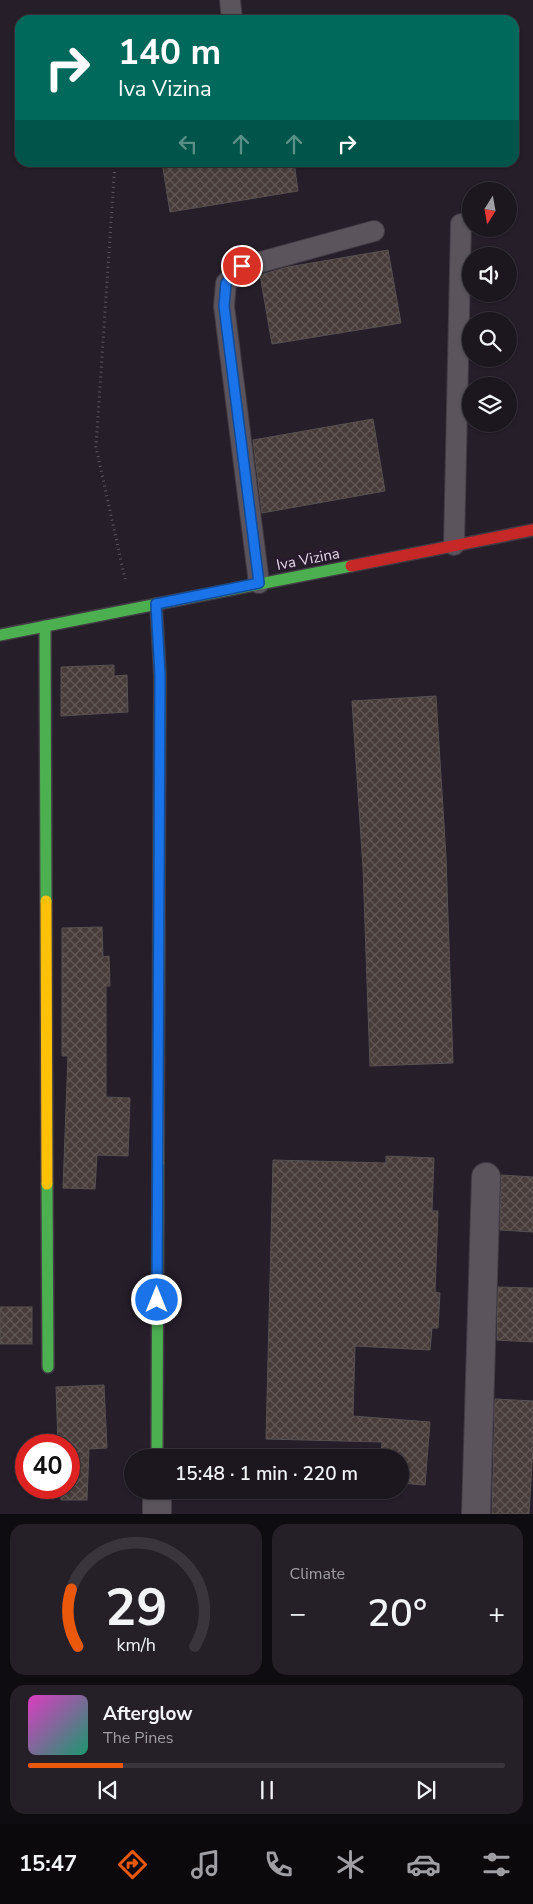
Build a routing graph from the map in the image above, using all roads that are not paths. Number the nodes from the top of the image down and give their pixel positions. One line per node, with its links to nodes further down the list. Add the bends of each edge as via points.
1 (230, 0): 2 (lane)
2 (232, 15)
3 (461, 224): 6 (lane)
4 (374, 231): 7 (lane, via 242,266 226,283 224,306)
5 (533, 530): 6 (street, Iva Vizina)
6 (454, 546): 7 (street, Iva Vizina)
7 (259, 583): 8 (street, Iva Vizina)
8 (156, 604): 9 (street, Iva Vizina); 13 (street, via 160,675)
9 (45, 626): 10 (street, Iva Vizina); 12 (street)
10 (0, 635)
11 (486, 1177): 16 (street)
12 (48, 1367)
13 (157, 1449)
14 (157, 1499): 15 (street)
15 (157, 1514)
16 (476, 1514)

